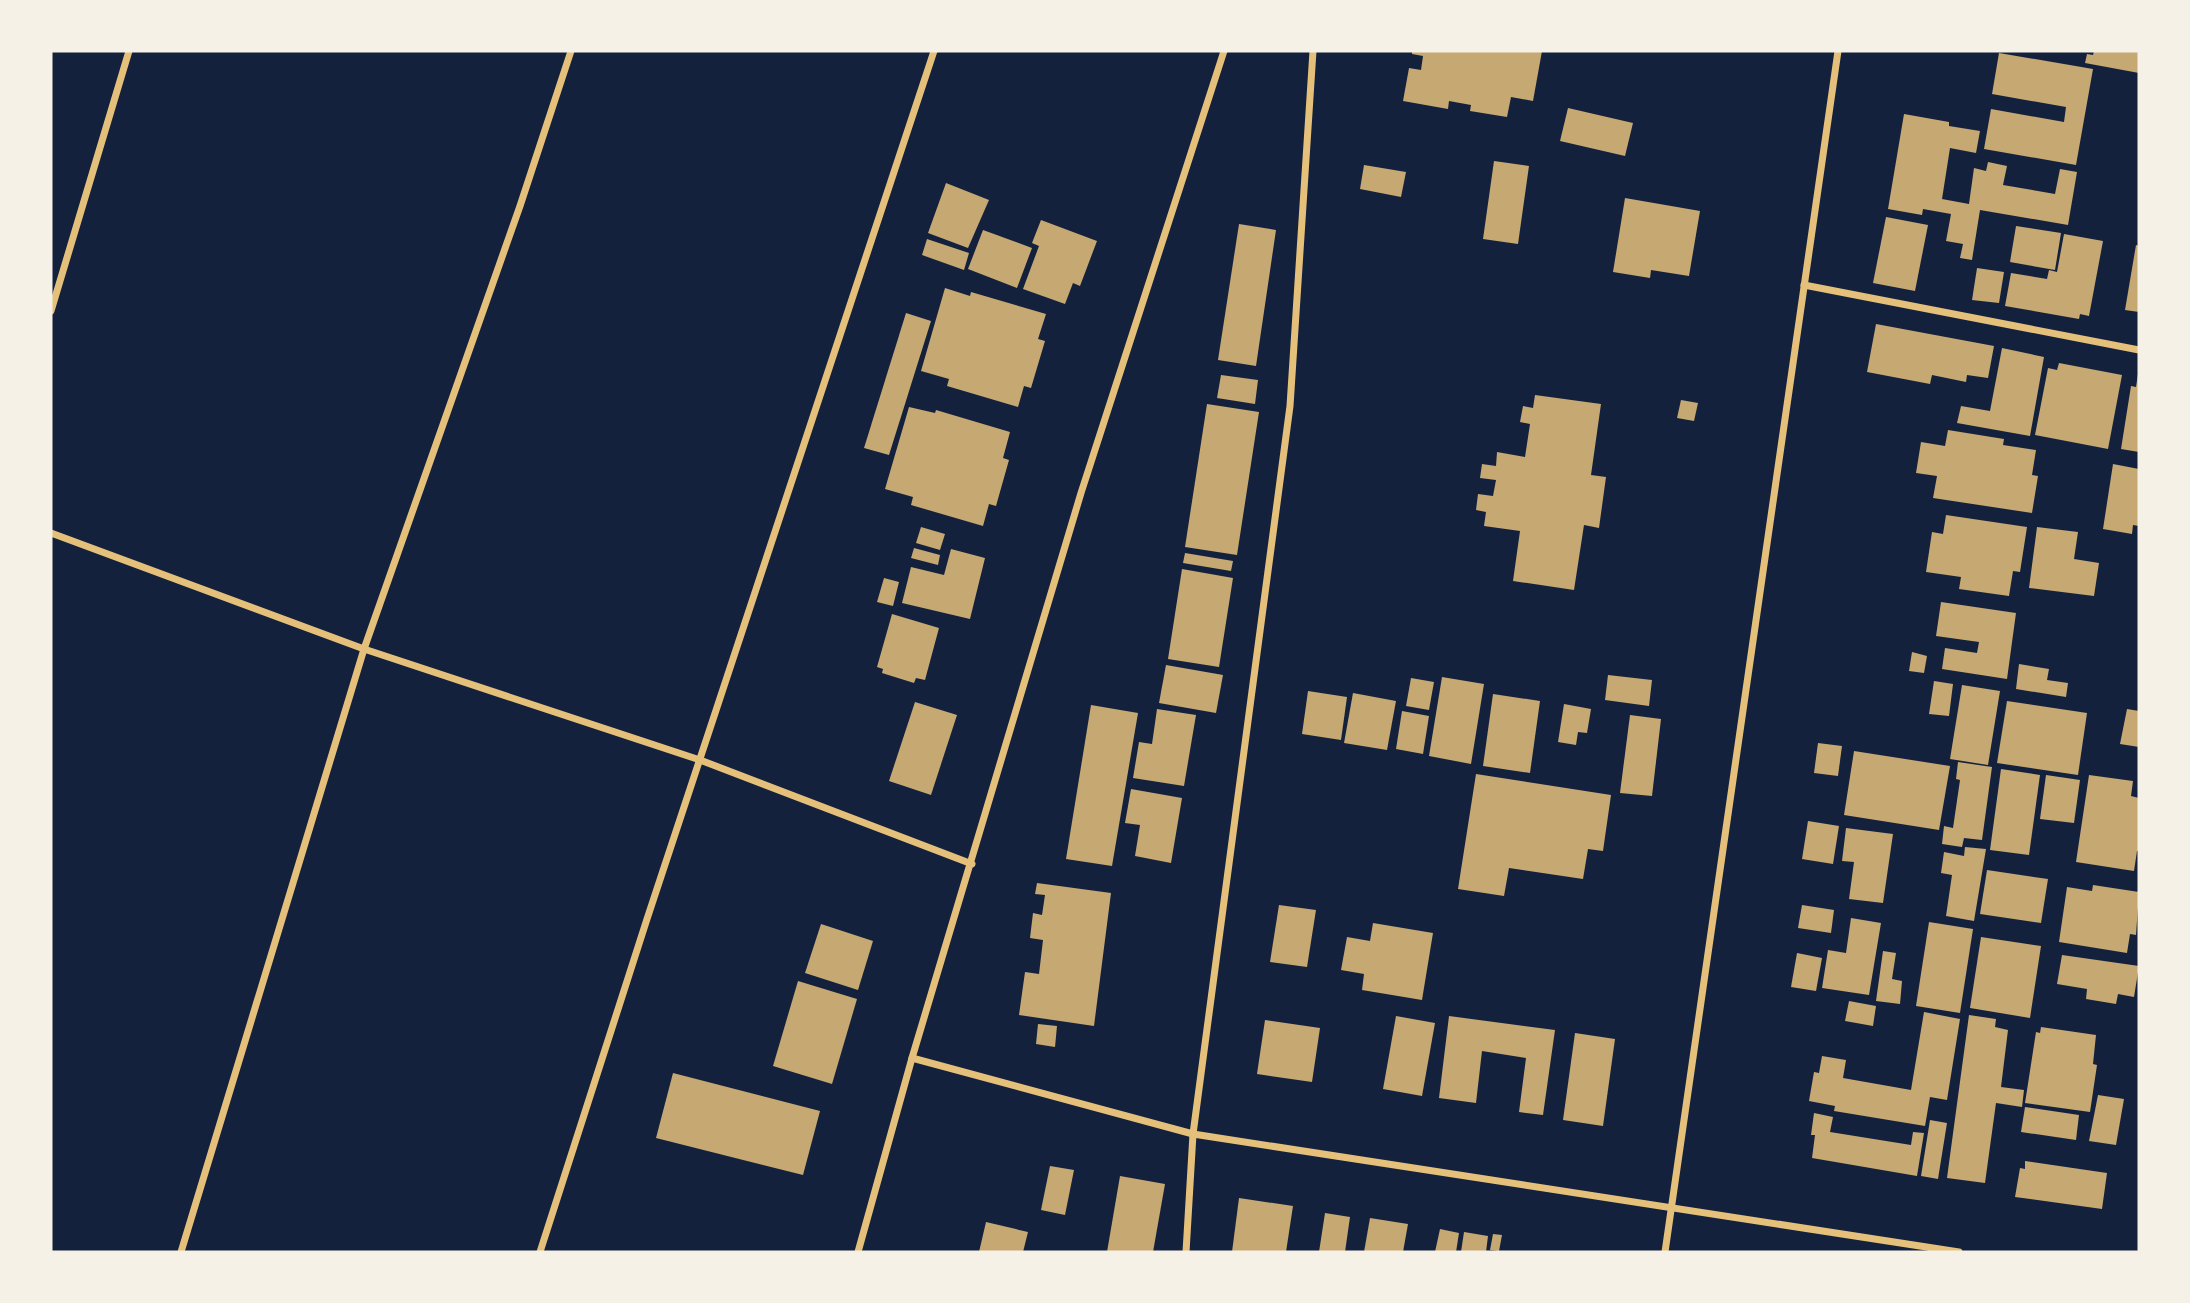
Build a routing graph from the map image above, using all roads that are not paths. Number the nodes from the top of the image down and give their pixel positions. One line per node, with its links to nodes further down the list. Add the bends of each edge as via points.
1 (129, 51): 8 (street)
2 (571, 51): 11 (street)
3 (934, 51): 12 (street)
4 (1224, 51): 13 (street, via 1081,493)
5 (1313, 51): 15 (street, via 1290,406)
6 (1838, 51): 7 (street)
7 (1804, 285): 9 (street); 16 (street)
8 (51, 310)
9 (2139, 351)
10 (51, 533): 11 (street)
11 (364, 649): 12 (street); 17 (street)
12 (700, 760): 13 (street); 18 (street)
13 (972, 864): 14 (street)
14 (912, 1058): 15 (street); 19 (street)
15 (1193, 1134): 16 (street); 20 (street)
16 (1671, 1206): 21 (street); 22 (street)
17 (181, 1252)
18 (540, 1252)
19 (858, 1252)
20 (1186, 1252)
21 (1665, 1252)
22 (1959, 1252)

